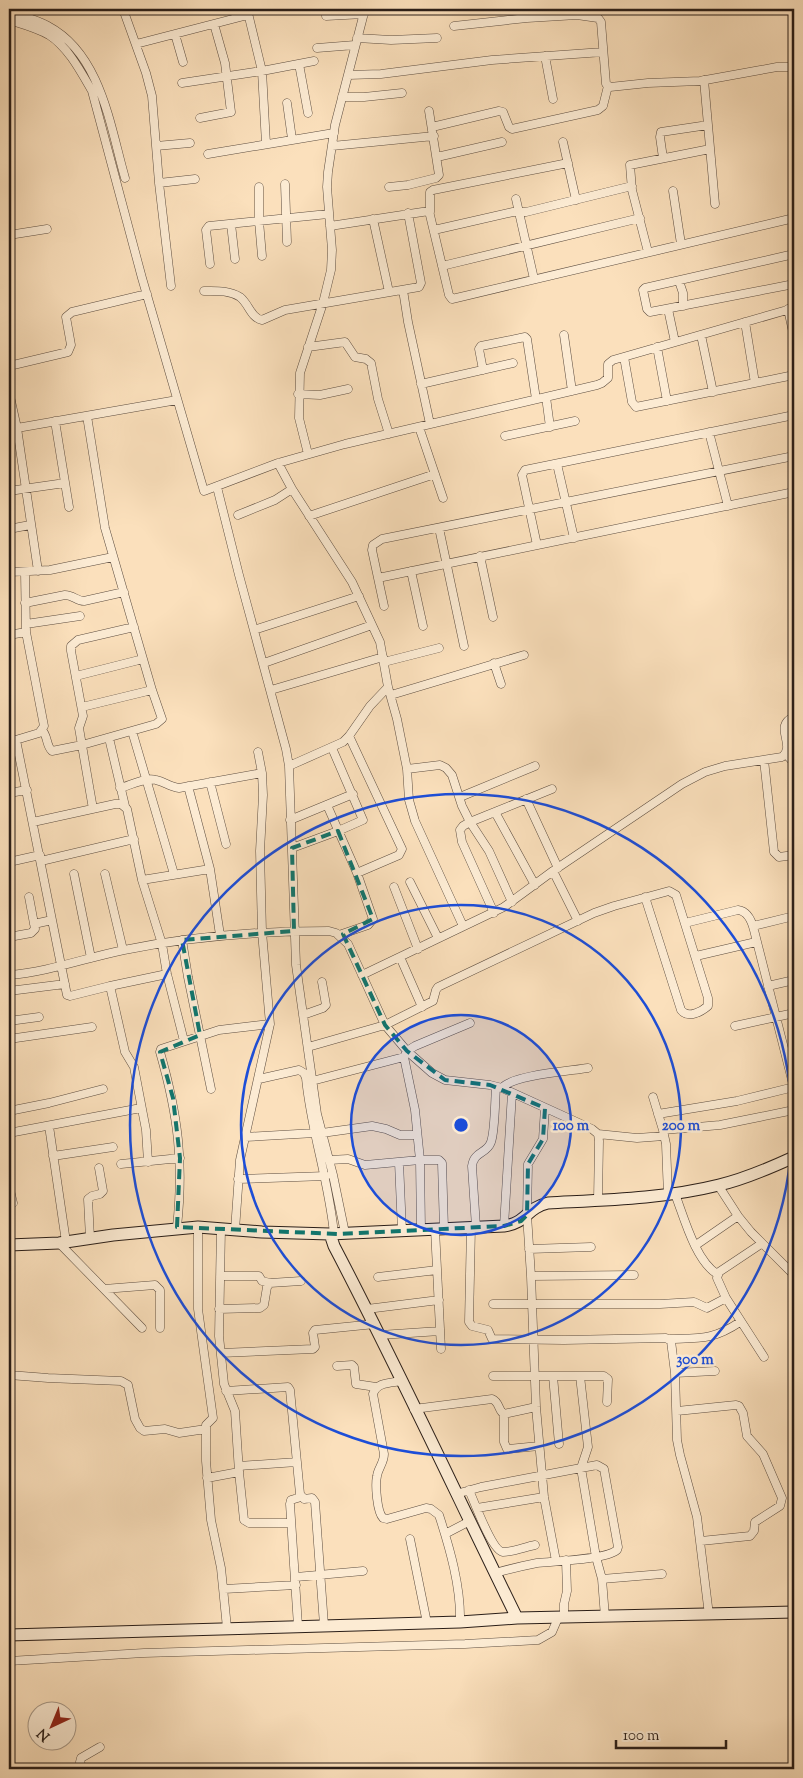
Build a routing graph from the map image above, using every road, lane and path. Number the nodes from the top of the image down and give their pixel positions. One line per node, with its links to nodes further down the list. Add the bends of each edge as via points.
1 (123, 9): 12 (street)
2 (9, 12): 49 (street, via 48,25 77,49 97,83)
3 (248, 12): 7 (street); 20 (street)
4 (364, 12): 5 (street); 11 (street)
5 (326, 16)
6 (9, 20): 90 (street, via 57,41 92,91)
7 (214, 24): 9 (street); 22 (street)
8 (454, 26): 14 (street, via 537,17 595,17 601,22)
9 (175, 34): 12 (street); 17 (street)
10 (437, 38): 11 (street)
11 (356, 42): 13 (street); 21 (street)
12 (136, 44): 42 (street, via 152,96)
13 (316, 48)
14 (603, 52): 15 (street); 25 (street)
15 (545, 56): 21 (street); 28 (street)
16 (314, 61): 18 (street)
17 (184, 62)
18 (299, 64): 20 (street); 31 (street)
19 (794, 67): 23 (street)
20 (262, 71): 22 (street); 41 (street)
21 (348, 75): 27 (street)
22 (226, 76): 24 (street); 32 (street, via 232,112)
23 (704, 80): 25 (street); 33 (street)
24 (182, 83)
25 (608, 86): 34 (street, via 603,106 598,110 512,129 503,112 499,111)
26 (402, 93): 27 (street)
27 (342, 97): 35 (street)
28 (553, 99)
29 (287, 103): 37 (street)
30 (429, 111): 34 (street)
31 (308, 113)
32 (200, 118)
33 (708, 124): 44 (street); 47 (street, via 661,132)
34 (432, 127): 36 (street)
35 (334, 133): 37 (street); 43 (street)
36 (434, 136): 43 (street); 46 (street)
37 (292, 139): 41 (street)
38 (502, 142): 46 (street)
39 (563, 142): 48 (street)
40 (190, 143): 42 (street)
41 (266, 144): 45 (street)
42 (156, 146): 51 (street)
43 (332, 146): 63 (street, via 327,187)
44 (710, 149): 47 (street); 59 (street)
45 (208, 154)
46 (437, 157): 53 (street, via 438,177)
47 (663, 158): 54 (street, via 630,165)
48 (568, 163): 58 (street); 60 (street, via 433,190 430,192)
49 (125, 178)
50 (195, 179): 51 (street)
51 (159, 183): 86 (street)
52 (285, 184): 64 (street)
53 (389, 186)
54 (632, 186): 58 (street); 65 (street)
55 (259, 187): 68 (street)
56 (673, 191): 75 (street)
57 (516, 199): 61 (street)
58 (576, 200): 61 (street)
59 (715, 204)
60 (430, 212): 62 (street); 72 (street)
61 (519, 212): 72 (street); 76 (street)
62 (408, 213): 67 (street); 87 (street, via 421,283 419,287)
63 (328, 214): 64 (street); 70 (street)
64 (285, 218): 68 (street); 74 (street)
65 (640, 218): 76 (street); 77 (street)
66 (794, 218): 75 (street)
67 (372, 219): 70 (street); 89 (street)
68 (259, 221): 69 (street); 79 (street)
69 (231, 224): 80 (street); 81 (street, via 207,228)
70 (330, 226): 91 (street, via 332,261)
71 (47, 229): 73 (street)
72 (434, 230): 82 (street)
73 (9, 235)
74 (287, 242)
75 (682, 244): 77 (street)
76 (526, 246): 82 (street); 83 (street)
77 (648, 252): 83 (street)
78 (794, 254): 84 (street)
79 (262, 256)
80 (235, 259)
81 (210, 264)
82 (442, 266): 83 (street, via 452,299)
83 (534, 279)
84 (679, 281): 92 (street); 94 (street, via 643,290 649,312)
85 (794, 284): 92 (street)
86 (171, 286)
87 (403, 290): 89 (street); 108 (street)
88 (204, 291): 91 (street, via 238,296 254,316 262,320 279,312)
89 (390, 292): 91 (street)
90 (147, 294): 104 (street, via 72,312 66,317 71,345 68,352); 116 (street)
91 (323, 303): 100 (street)
92 (683, 306): 94 (street)
93 (791, 308): 95 (street); 98 (street)
94 (668, 309): 99 (street)
95 (745, 322): 97 (street); 107 (street)
96 (564, 335): 110 (street)
97 (701, 335): 99 (street); 112 (street)
98 (794, 337)
99 (675, 342): 101 (street)
100 (308, 347): 113 (street); 127 (street, via 345,342 355,356 369,361)
101 (657, 348): 102 (street); 117 (street)
102 (624, 357): 110 (street, via 608,364 608,378 602,383); 117 (street, via 634,406)
103 (513, 363): 105 (street)
104 (9, 366)
105 (482, 370): 108 (street); 115 (street, via 481,346 525,337)
106 (794, 375): 107 (street)
107 (755, 383): 112 (street)
108 (421, 384): 122 (street)
109 (348, 390): 113 (street, via 320,395)
110 (572, 391): 114 (street)
111 (9, 392): 125 (street)
112 (713, 392): 117 (street)
113 (298, 394): 129 (street, via 299,418)
114 (546, 396): 115 (street); 123 (street)
115 (536, 399): 122 (street)
116 (177, 400): 119 (street); 137 (street, via 202,488 204,491)
117 (667, 401)
118 (794, 414): 126 (street)
119 (87, 416): 121 (street); 154 (street, via 105,528)
120 (575, 421): 123 (street)
121 (55, 422): 125 (street); 135 (street)
122 (430, 424): 124 (street)
123 (550, 426): 128 (street)
124 (419, 427): 127 (street); 134 (street)
125 (17, 428): 136 (street)
126 (709, 432): 132 (street); 133 (street)
127 (389, 434): 129 (street)
128 (505, 436)
129 (308, 454): 131 (street)
130 (794, 456): 133 (street)
131 (278, 463): 137 (street); 138 (street)
132 (557, 464): 142 (street); 145 (street, via 523,472)
133 (720, 471): 142 (street); 144 (street)
134 (434, 474): 141 (street); 147 (street)
135 (65, 483): 136 (street); 143 (street)
136 (25, 489): 139 (street); 148 (street)
137 (212, 489): 171 (street)
138 (292, 489): 146 (street, via 275,500); 147 (street)
139 (9, 492)
140 (794, 492): 144 (street)
141 (443, 498)
142 (566, 503): 145 (street); 151 (street)
143 (69, 506)
144 (728, 506): 151 (street)
145 (529, 510): 149 (street); 152 (street)
146 (238, 515)
147 (309, 516): 162 (street)
148 (30, 525): 150 (street); 156 (street)
149 (439, 528): 155 (street); 160 (street, via 377,541 372,550)
150 (9, 529)
151 (574, 538): 152 (street)
152 (536, 545): 153 (street)
153 (480, 556): 155 (street); 166 (street)
154 (114, 557): 156 (street); 161 (street)
155 (446, 564): 157 (street); 173 (street)
156 (38, 571): 159 (street)
157 (411, 571): 160 (street); 168 (street)
158 (9, 572): 159 (street)
159 (25, 572): 163 (street)
160 (378, 578): 164 (street)
161 (124, 592): 163 (street, via 84,601 65,595); 169 (street)
162 (359, 596): 167 (street); 171 (street)
163 (25, 603): 170 (street)
164 (384, 606)
165 (80, 616): 170 (street)
166 (493, 617)
167 (372, 624): 177 (street); 178 (street)
168 (423, 626)
169 (134, 627): 176 (street); 180 (street, via 74,642 71,651)
170 (26, 628): 172 (street); 187 (street, via 43,719)
171 (254, 630): 178 (street)
172 (9, 634)
173 (464, 646)
174 (439, 648): 177 (street)
175 (524, 655): 179 (street)
176 (143, 659): 180 (street); 182 (street)
177 (383, 660): 183 (street); 184 (street)
178 (264, 663): 183 (street)
179 (494, 663): 181 (street); 184 (street)
180 (76, 676): 185 (street)
181 (501, 684)
182 (152, 690): 185 (street); 188 (street, via 162,719)
183 (271, 690): 198 (street)
184 (389, 691): 189 (street, via 370,706); 200 (street)
185 (82, 707): 192 (street, via 79,728)
186 (794, 717): 195 (street, via 785,724)
187 (42, 730): 191 (street); 192 (street, via 52,751)
188 (132, 731): 190 (street); 202 (street)
189 (349, 736): 193 (street); 228 (street, via 402,849 399,856)
190 (109, 738): 192 (street); 205 (street)
191 (11, 741): 207 (street)
192 (82, 745): 214 (street)
193 (332, 748): 198 (street); 209 (street)
194 (258, 752): 201 (street)
195 (786, 754): 196 (street); 197 (street)
196 (764, 760): 223 (street, via 774,852 779,857); 227 (street, via 725,766 682,784)
197 (794, 763)
198 (288, 766): 216 (street)
199 (535, 766): 210 (street)
200 (407, 769): 210 (street, via 446,768); 245 (street, via 409,800 415,821)
201 (262, 773): 203 (street); 248 (street)
202 (147, 780): 204 (street, via 154,779 171,787); 205 (street); 231 (street)
203 (210, 782): 204 (street); 221 (street)
204 (188, 786): 226 (street)
205 (120, 788): 213 (street)
206 (552, 789): 211 (street)
207 (27, 790): 208 (street); 217 (street)
208 (9, 793)
209 (353, 794): 212 (street); 219 (street, via 363,820)
210 (460, 797): 218 (street)
211 (526, 799): 215 (street); 227 (street)
212 (327, 805): 216 (street); 219 (street)
213 (125, 806): 214 (street, via 115,804); 220 (street)
214 (93, 810): 217 (street)
215 (495, 812): 218 (street); 234 (street)
216 (290, 820): 222 (street)
217 (33, 822): 224 (street)
218 (470, 822): 238 (street, via 489,851); 239 (street, via 460,830 462,842)
219 (338, 831): 222 (street); 228 (street)
220 (134, 839): 224 (street); 232 (street)
221 (226, 844)
222 (292, 848): 247 (street)
223 (794, 855)
224 (40, 858): 225 (street); 241 (street)
225 (9, 862)
226 (210, 869): 231 (street); 249 (street)
227 (555, 870): 234 (street); 242 (street)
228 (357, 873): 250 (street, via 373,919)
229 (74, 874): 260 (street)
230 (105, 874): 257 (street)
231 (174, 874): 232 (street)
232 (142, 880): 255 (street)
233 (410, 882): 252 (street)
234 (535, 885): 238 (street)
235 (394, 887): 256 (street)
236 (29, 897): 244 (street)
237 (646, 898): 242 (street, via 614,906); 243 (street, via 673,892); 258 (street, via 686,1015 708,1006)
238 (512, 902): 239 (street)
239 (494, 913): 245 (street)
240 (794, 918): 246 (street)
241 (52, 920): 244 (street); 261 (street)
242 (578, 921): 271 (street, via 438,987 433,1001)
243 (685, 923): 246 (street, via 738,910 746,913); 258 (street)
244 (34, 924): 251 (street, via 33,932)
245 (463, 926): 252 (street)
246 (753, 926): 254 (street)
247 (292, 931): 248 (street); 250 (street, via 329,931); 273 (street)
248 (262, 932): 249 (street); 278 (street)
249 (220, 935): 253 (street)
250 (340, 935): 263 (street, via 348,944)
251 (9, 937)
252 (438, 938): 256 (street)
253 (182, 940): 255 (street); 282 (street)
254 (756, 942): 258 (street); 269 (street)
255 (162, 944): 257 (street); 262 (street)
256 (418, 949): 259 (street)
257 (123, 950): 260 (street)
258 (696, 956)
259 (400, 957): 263 (street); 271 (street)
260 (91, 958): 261 (street)
261 (61, 965): 264 (street); 267 (street)
262 (167, 974): 268 (street); 284 (street)
263 (362, 975): 279 (street)
264 (9, 976)
265 (794, 980): 269 (street)
266 (322, 982): 273 (street, via 326,1005)
267 (64, 984): 268 (street, via 68,996); 270 (street)
268 (110, 986): 296 (street, via 125,1052 134,1067)
269 (768, 986): 275 (street)
270 (9, 991)
271 (422, 1007): 279 (street)
272 (794, 1013): 275 (street)
273 (304, 1015): 285 (street)
274 (40, 1017): 276 (street)
275 (776, 1017): 280 (street); 291 (street)
276 (9, 1021)
277 (470, 1022): 286 (street, via 415,1046)
278 (270, 1024): 282 (street); 288 (street)
279 (386, 1025): 285 (street); 286 (street)
280 (735, 1026)
281 (92, 1027): 283 (street)
282 (200, 1035): 284 (street); 293 (street)
283 (9, 1039)
284 (184, 1041): 311 (street, via 164,1047 160,1052 173,1098)
285 (308, 1047): 289 (street)
286 (406, 1054): 289 (street); 290 (street, via 445,1080); 306 (street)
287 (588, 1068): 290 (street, via 519,1079)
288 (258, 1079): 303 (street, via 298,1070 304,1073); 307 (street)
289 (312, 1081): 303 (street)
290 (499, 1087): 294 (street); 329 (street, via 492,1141 473,1160)
291 (794, 1088): 300 (street)
292 (103, 1089): 299 (street)
293 (211, 1089)
294 (512, 1093): 297 (street); 327 (street)
295 (653, 1097): 300 (street)
296 (141, 1108): 301 (street); 314 (street)
297 (545, 1108): 305 (street, via 586,1125); 325 (street, via 543,1139 528,1164)
298 (794, 1110): 304 (street)
299 (9, 1111)
300 (658, 1114): 304 (street)
301 (49, 1126): 302 (street); 309 (street)
302 (9, 1133)
303 (318, 1133): 306 (street, via 372,1126 400,1135); 307 (street); 312 (street); 318 (street)
304 (664, 1133): 305 (street, via 637,1138); 322 (street)
305 (598, 1134): 323 (street)
306 (418, 1135): 313 (street)
307 (245, 1137): 319 (street)
308 (113, 1147): 309 (street)
309 (53, 1156): 338 (street)
310 (794, 1157): 320 (street, via 757,1174)
311 (180, 1158): 314 (street); 330 (street)
312 (329, 1160): 315 (street, via 348,1159 365,1166); 336 (street)
313 (420, 1160): 315 (street); 332 (street, via 439,1160 442,1164); 334 (street)
314 (148, 1162): 316 (street)
315 (399, 1162): 335 (street)
316 (121, 1164)
317 (98, 1168): 337 (street, via 103,1190 88,1199)
318 (326, 1176): 319 (street); 336 (street)
319 (238, 1179): 333 (street)
320 (718, 1185): 322 (street); 326 (street)
321 (9, 1186): 324 (street)
322 (671, 1194): 323 (street); 341 (street)
323 (598, 1200): 325 (street, via 548,1203 539,1205)
324 (13, 1203)
325 (527, 1215): 327 (street, via 521,1221); 343 (street)
326 (738, 1216): 340 (street); 341 (street)
327 (504, 1226): 329 (street)
328 (198, 1227): 330 (street); 331 (street); 386 (street, via 198,1309 212,1418)
329 (474, 1227): 332 (street); 366 (street, via 470,1324 486,1329 494,1339)
330 (177, 1228): 337 (street)
331 (221, 1228): 333 (street); 348 (street)
332 (440, 1229): 334 (street); 344 (street)
333 (235, 1230): 336 (street)
334 (422, 1230): 335 (street)
335 (402, 1231): 336 (street)
336 (338, 1234): 359 (street, via 334,1246)
337 (90, 1238): 338 (street)
338 (62, 1242): 339 (street); 353 (street)
339 (9, 1244)
340 (762, 1244): 345 (street); 347 (street)
341 (696, 1245): 345 (street, via 704,1262)
342 (591, 1247): 343 (street)
343 (529, 1249): 349 (street)
344 (437, 1270): 350 (street); 355 (street)
345 (717, 1274): 354 (street)
346 (634, 1275): 349 (street)
347 (794, 1275)
348 (220, 1276): 352 (street, via 260,1276 262,1281); 358 (street)
349 (531, 1276): 356 (street)
350 (378, 1277)
351 (301, 1281): 352 (street)
352 (270, 1283): 358 (street, via 262,1307)
353 (104, 1289): 361 (street); 362 (street, via 158,1287)
354 (726, 1298): 356 (street, via 708,1308 694,1302); 360 (street)
355 (438, 1300): 359 (street); 364 (street)
356 (532, 1303): 357 (street); 366 (street)
357 (493, 1304)
358 (218, 1309): 368 (street)
359 (367, 1309): 363 (street)
360 (740, 1322): 365 (street, via 712,1336); 369 (street)
361 (142, 1328)
362 (160, 1328)
363 (378, 1330): 364 (street); 368 (street, via 315,1330 313,1349); 378 (street)
364 (440, 1331): 367 (street)
365 (670, 1339): 366 (street); 372 (street)
366 (534, 1340): 375 (street)
367 (441, 1349)
368 (221, 1353): 380 (street)
369 (764, 1357)
370 (337, 1366): 379 (street, via 352,1365 356,1384)
371 (715, 1371): 372 (street)
372 (675, 1373): 384 (street)
373 (9, 1375): 386 (street, via 121,1381 128,1385 140,1428 179,1433)
374 (494, 1376): 375 (street)
375 (535, 1376): 376 (street); 382 (street)
376 (552, 1376): 377 (street); 387 (street)
377 (580, 1376): 381 (street, via 606,1377); 390 (street, via 588,1447)
378 (401, 1381): 379 (street); 383 (street)
379 (376, 1387): 401 (street, via 373,1394 384,1454 377,1477 380,1516 387,1519 432,1508 439,1515)
380 (226, 1391): 389 (street, via 290,1388); 391 (street, via 235,1411)
381 (607, 1402)
382 (536, 1407): 385 (street); 388 (street)
383 (414, 1409): 385 (street, via 492,1399); 395 (street)
384 (677, 1410): 403 (street, via 677,1440); 403 (street, via 739,1406 747,1436 762,1454 782,1498 780,1506 755,1522 750,1536)
385 (504, 1414): 388 (street, via 507,1449)
386 (206, 1429): 393 (street)
387 (559, 1444)
388 (539, 1446): 392 (street)
389 (297, 1462): 391 (street); 396 (street)
390 (581, 1468): 392 (street); 405 (street); 405 (street, via 597,1465 606,1474 618,1547 614,1553)
391 (239, 1469): 393 (street); 400 (street, via 245,1522)
392 (542, 1475): 394 (street); 397 (street)
393 (207, 1478): 414 (street)
394 (469, 1490): 395 (street); 398 (street)
395 (456, 1494): 399 (street)
396 (301, 1497): 400 (street, via 290,1502); 411 (street, via 312,1498 315,1502)
397 (544, 1497): 398 (street); 407 (street)
398 (477, 1508): 404 (street, via 500,1551)
399 (470, 1521): 401 (street); 409 (street)
400 (291, 1523): 413 (street)
401 (445, 1534): 420 (street, via 459,1599)
402 (410, 1539): 421 (street)
403 (700, 1541): 415 (street)
404 (535, 1545)
405 (596, 1557): 406 (street); 412 (street)
406 (566, 1560): 407 (street); 417 (street, via 567,1591)
407 (556, 1561): 409 (street)
408 (363, 1571): 411 (street)
409 (495, 1572): 419 (street)
410 (662, 1574): 412 (street)
411 (320, 1575): 413 (street); 422 (street)
412 (602, 1579): 416 (street)
413 (296, 1581): 414 (street); 423 (street)
414 (224, 1589): 424 (street)
415 (708, 1606): 416 (street); 418 (street)
416 (604, 1609): 417 (street)
417 (563, 1612): 419 (street); 426 (street, via 552,1632 538,1640 144,1653)
418 (794, 1612)
419 (517, 1618): 420 (street)
420 (460, 1622): 421 (street)
421 (427, 1623): 422 (street)
422 (324, 1625): 423 (street)
423 (298, 1626): 424 (street)
424 (227, 1628): 425 (street)
425 (9, 1635)
426 (9, 1661)
427 (100, 1747): 428 (street, via 82,1758)
428 (83, 1769)

